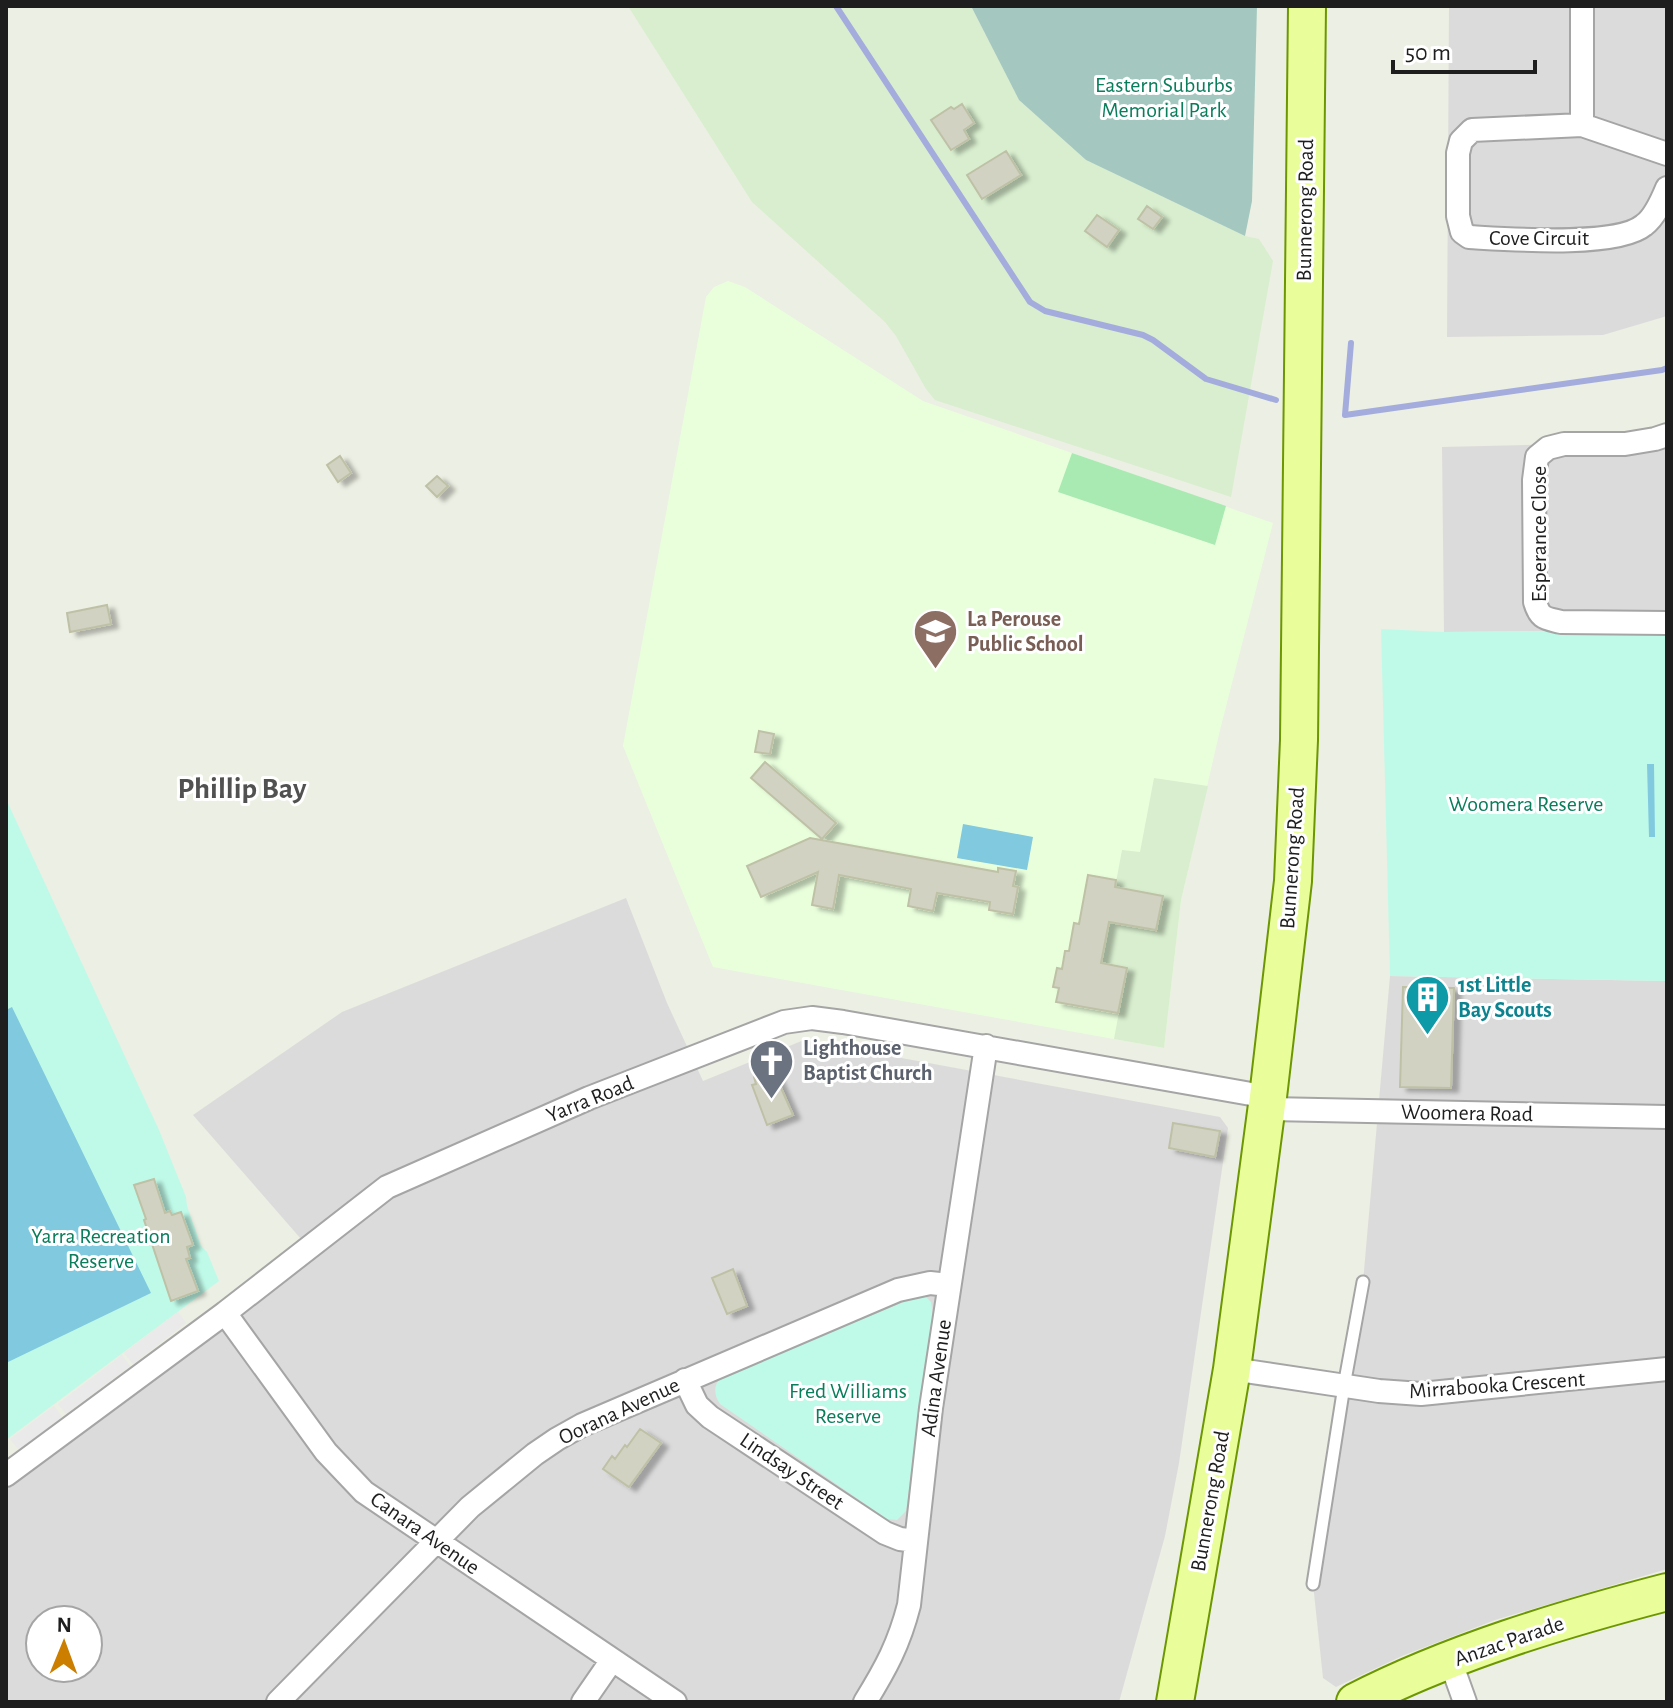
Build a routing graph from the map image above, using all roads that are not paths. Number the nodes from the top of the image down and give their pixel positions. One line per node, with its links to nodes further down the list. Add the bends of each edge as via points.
1 (1307, 6): 9 (main road, Bunnerong Road, via 1299,740 1293,881)
2 (1582, 6): 3 (street)
3 (1582, 125): 4 (street); 5 (street, Cove Circuit, via 1472,130 1458,153 1462,232 1469,237 1538,241 1625,235 1644,225)
4 (1667, 154)
5 (1667, 188)
6 (1667, 435): 7 (street, Esperance Close, via 1625,444 1548,448 1537,457 1534,480 1538,614 1561,622)
7 (1667, 623)
8 (986, 1046): 9 (street, Yarra Road); 12 (street, Adina Avenue); 13 (street, Yarra Road, via 812,1018 784,1022 589,1098 387,1187)
9 (1268, 1103): 10 (street, Woomera Road); 14 (main road, Bunnerong Road)
10 (1667, 1117)
11 (1363, 1282): 17 (lane)
12 (949, 1285): 16 (street, Oorana Avenue, via 898,1290); 20 (street, Adina Avenue)
13 (225, 1313): 18 (street, Yarra Road); 19 (street, Canara Avenue, via 326,1452 364,1492)
14 (1232, 1369): 17 (street, Mirrabooka Crescent); 29 (main road, Bunnerong Road)
15 (1667, 1369): 17 (street, Mirrabooka Crescent, via 1421,1394)
16 (685, 1380): 19 (street, Oorana Avenue, via 557,1439); 20 (street, Lindsay Street, via 697,1405 710,1417 885,1533)
17 (1344, 1386): 21 (lane)
18 (6, 1475)
19 (435, 1541): 23 (street, Canara Avenue); 25 (street, Oorana Avenue)
20 (916, 1541): 28 (street, Adina Avenue, via 902,1634)
21 (1313, 1584)
22 (1667, 1592): 24 (main road, Anzac Parade)
23 (612, 1660): 26 (street); 27 (street, Canara Avenue)
24 (1450, 1660): 30 (main road, Anzac Parade); 31 (street)
25 (278, 1702)
26 (583, 1702)
27 (675, 1702)
28 (865, 1702)
29 (1175, 1702)
30 (1355, 1702)
31 (1465, 1702)

